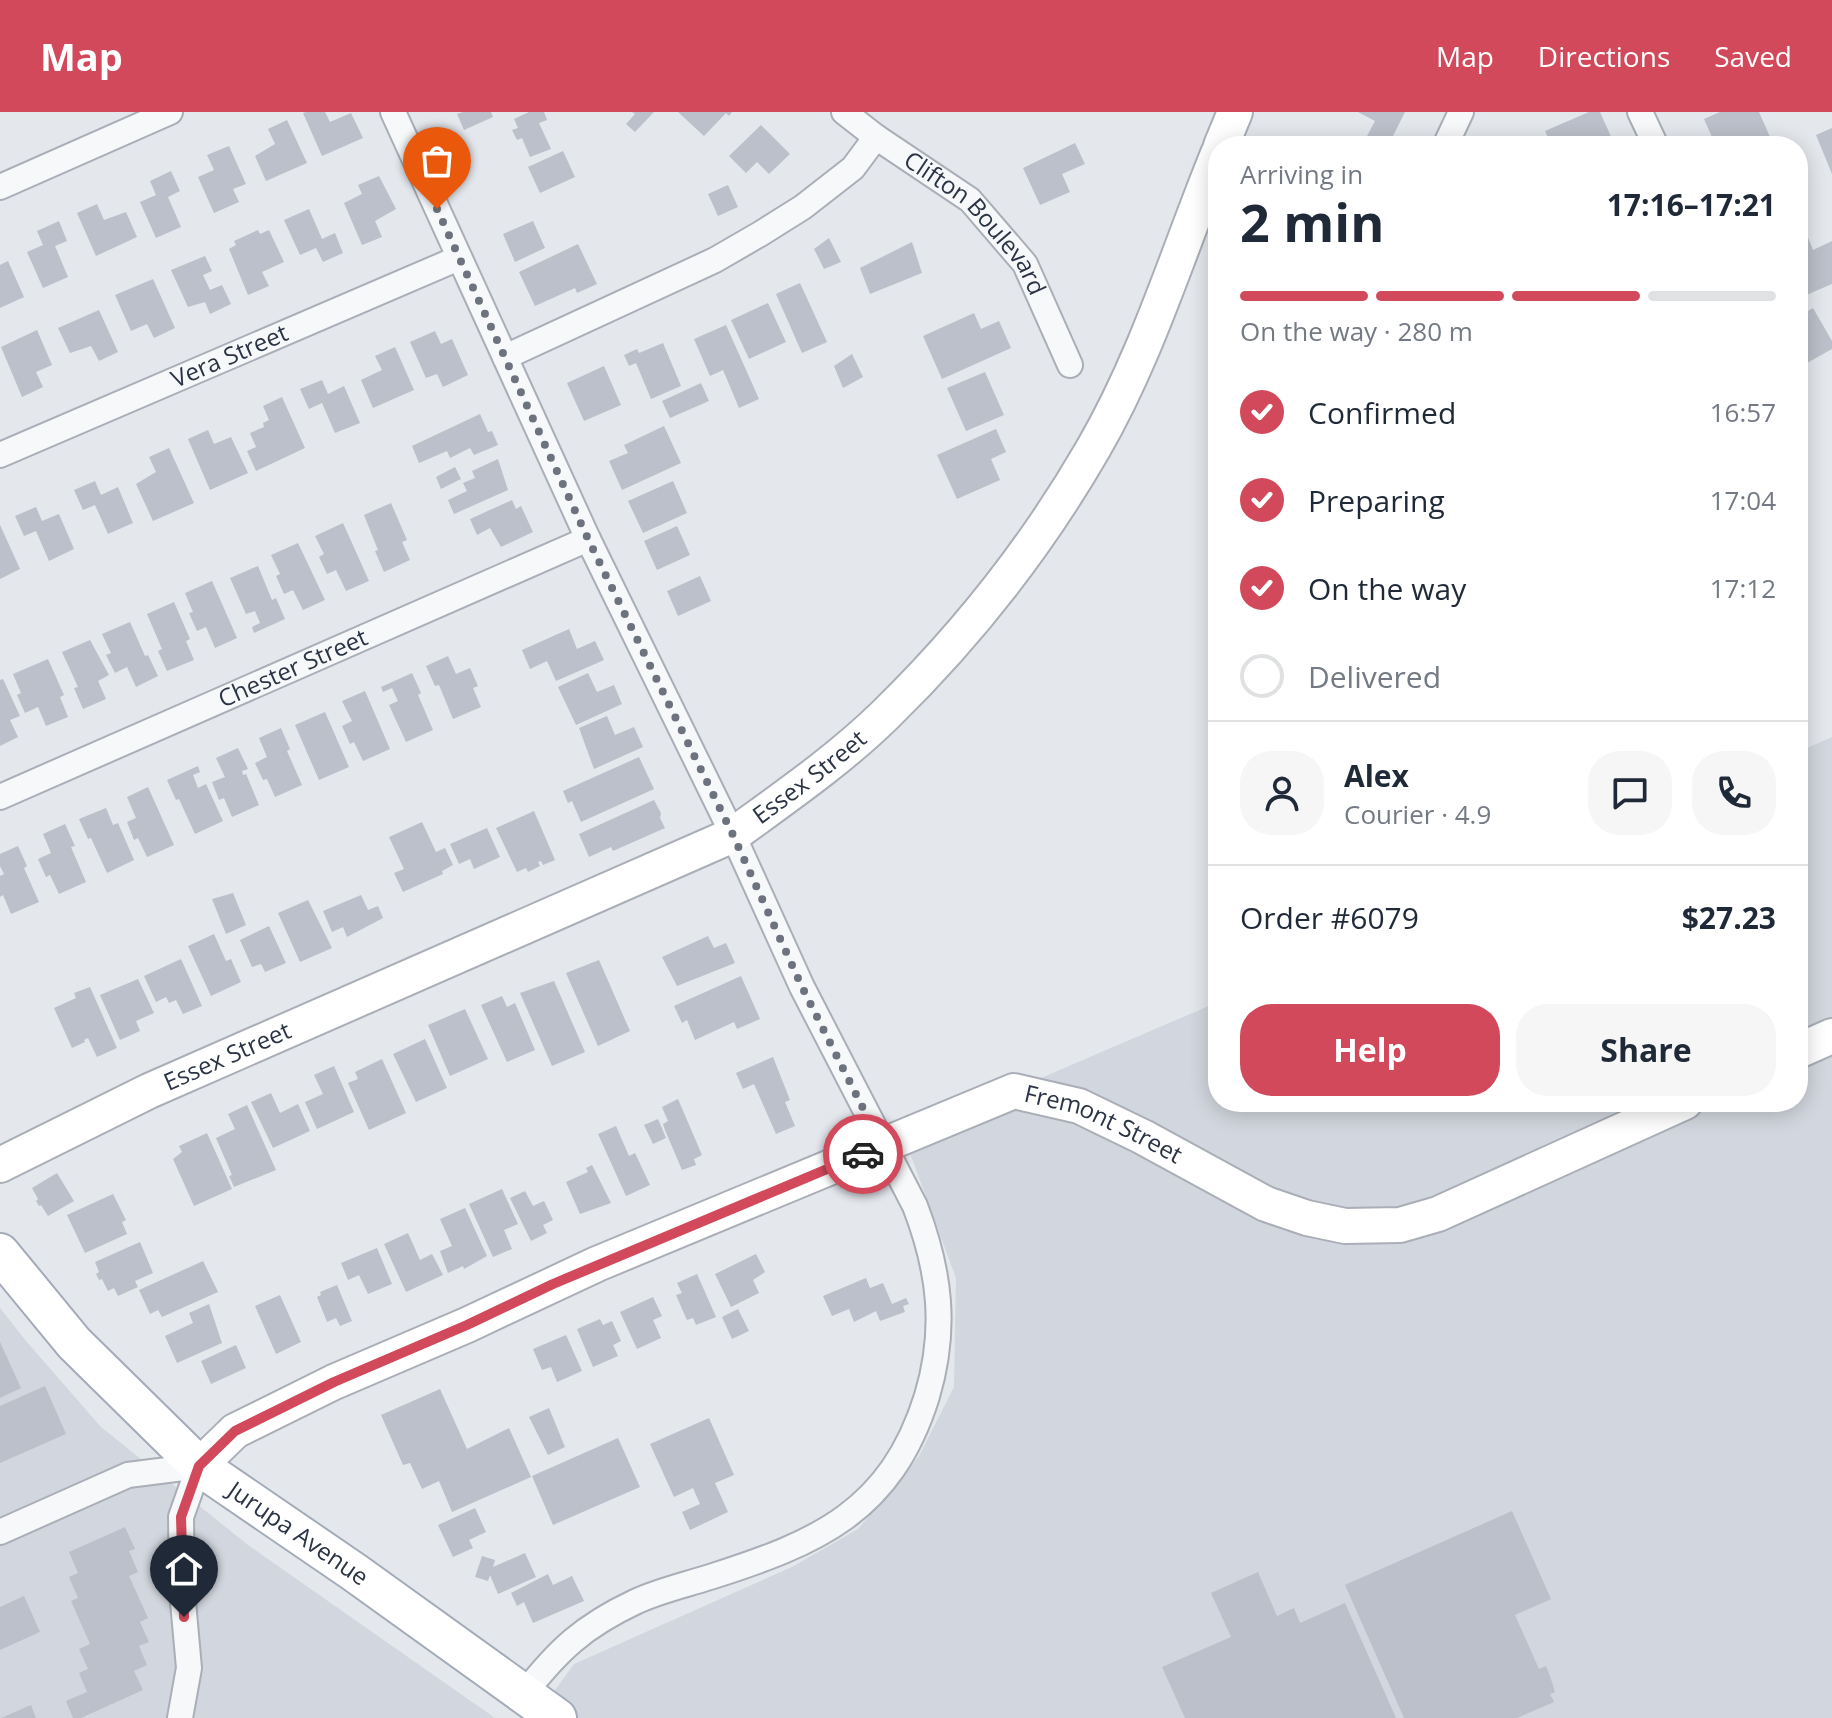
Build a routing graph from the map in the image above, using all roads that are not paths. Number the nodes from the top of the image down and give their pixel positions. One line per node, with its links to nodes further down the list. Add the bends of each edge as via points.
1 (170, 112): 12 (street)
2 (393, 112): 13 (street)
3 (844, 112): 10 (street, Clifton Boulevard)
4 (1235, 112): 7 (street)
5 (1461, 112): 8 (street)
6 (1640, 112): 9 (street)
7 (1225, 136)
8 (1450, 136)
9 (1651, 136)
10 (876, 137): 14 (street, via 853,168 760,234); 15 (street, Clifton Boulevard, via 970,200 1016,253)
11 (1208, 180): 19 (street, Essex Street, via 1137,361 1094,448 1037,537 970,623 884,716)
12 (0, 187)
13 (459, 258): 14 (street); 16 (street, Vera Street)
14 (505, 357): 17 (street)
15 (1070, 365)
16 (0, 455)
17 (588, 539): 18 (street, Chester Street); 19 (street)
18 (0, 797)
19 (733, 835): 23 (street); 24 (street, Essex Street, via 149,1091)
20 (1832, 1036): 21 (street)
21 (1808, 1047)
22 (1663, 1112): 23 (street, Fremont Street, via 1438,1214 1400,1225 1345,1226 1280,1209 1079,1106 1014,1091)
23 (882, 1146): 26 (street, Fremont Street, via 597,1264 334,1382 235,1431); 28 (street, via 915,1206 940,1298 934,1371 900,1458 854,1513 825,1532 758,1562 637,1601 584,1631 554,1656)
24 (0, 1165)
25 (0, 1253): 26 (main road, Jurupa Avenue, via 74,1343)
26 (199, 1466): 27 (street, via 128,1475); 28 (main road, Jurupa Avenue); 29 (street, via 181,1517 189,1668)
27 (0, 1532)
28 (524, 1694): 30 (main road, Jurupa Avenue)
29 (180, 1718)
30 (557, 1718)

